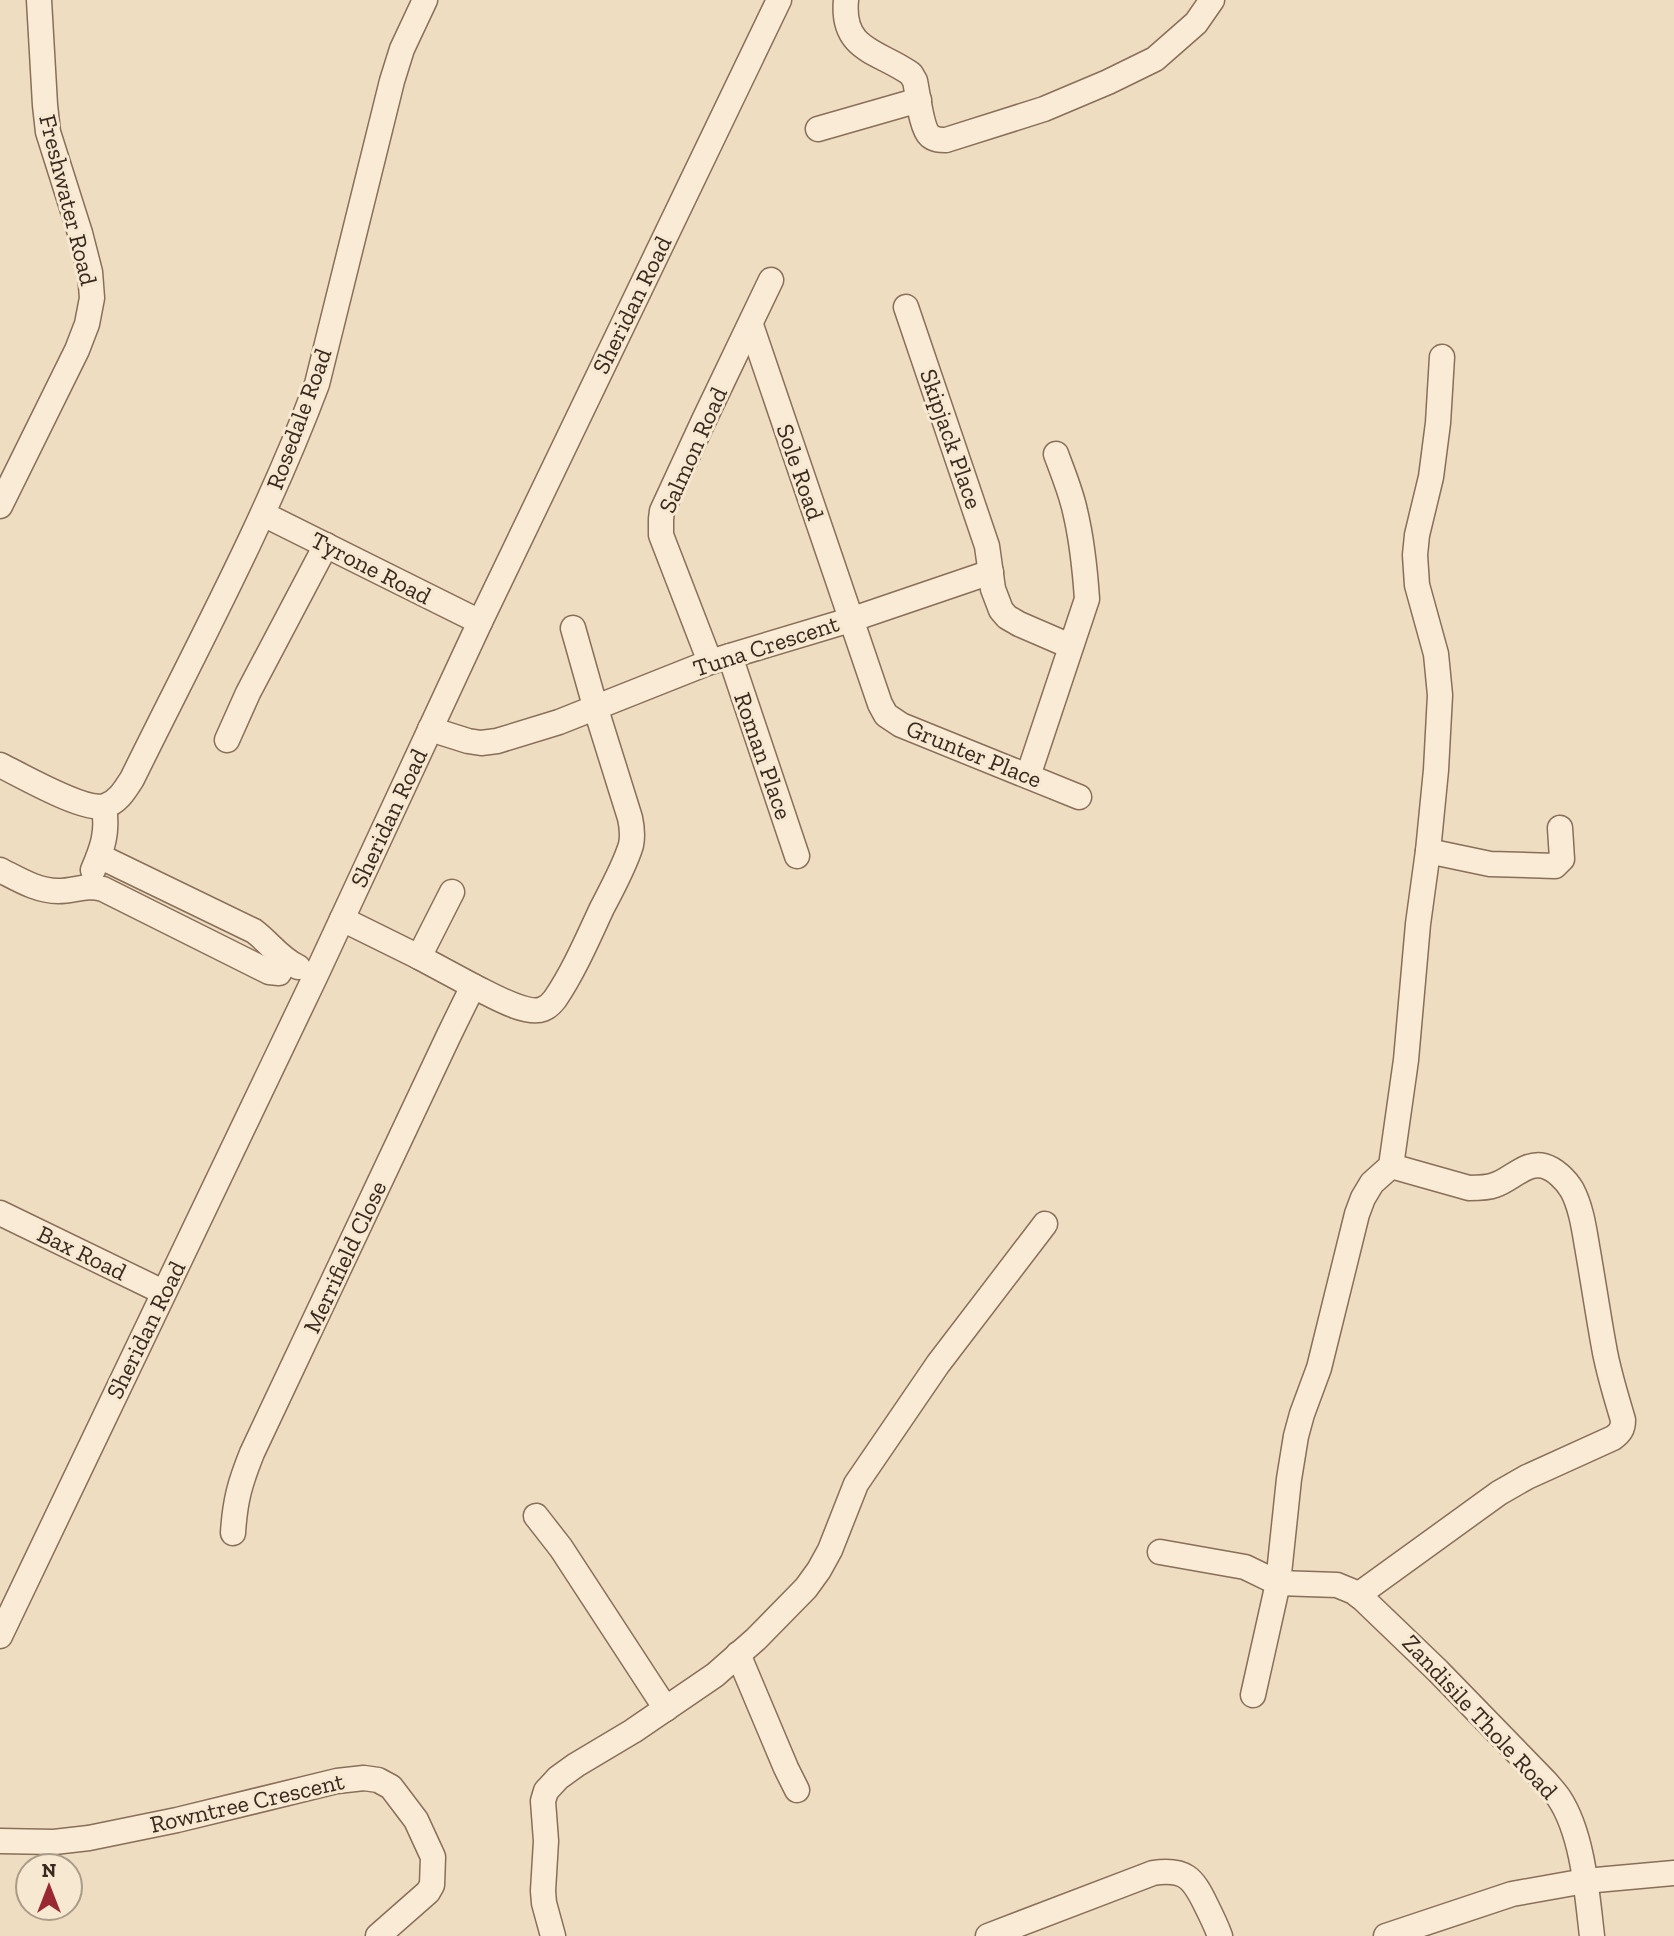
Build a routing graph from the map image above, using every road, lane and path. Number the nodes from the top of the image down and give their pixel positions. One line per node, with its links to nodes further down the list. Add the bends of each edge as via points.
1 (39, 0): 13 (street, Freshwater Road, via 48,132 80,233 92,298 77,350)
2 (425, 0): 14 (street, Rosedale Road, via 392,81 317,384)
3 (779, 0): 18 (street, Sheridan Road)
4 (846, 0): 6 (street, via 848,25 858,44 911,74)
5 (1212, 0): 6 (street, via 1196,23 1155,59 1044,109 939,140 926,131)
6 (919, 100): 7 (street)
7 (818, 129)
8 (771, 280): 10 (street, Salmon Road)
9 (906, 307): 16 (street, Skipjack Place, via 987,546)
10 (751, 325): 17 (street, Sole Road); 21 (street, Salmon Road, via 661,519 661,535)
11 (1443, 357): 30 (street, via 1431,477 1415,555 1440,695)
12 (1056, 454): 20 (street, via 1076,514 1087,599)
13 (0, 506)
14 (263, 513): 15 (street, Tyrone Road); 28 (street, Rosedale Road, via 132,779 118,799)
15 (326, 545): 18 (street, Tyrone Road); 24 (street)
16 (991, 572): 17 (street, Tuna Crescent); 20 (street, via 997,600 1007,617)
17 (850, 620): 21 (street, Tuna Crescent); 26 (street, Grunter Place, via 886,715)
18 (480, 622): 23 (street, Sheridan Road)
19 (573, 628): 22 (street)
20 (1070, 646): 26 (street)
21 (720, 659): 22 (street, Tuna Crescent); 32 (street, Roman Place)
22 (595, 706): 23 (street, Tuna Crescent, via 559,722 489,742 468,741); 40 (street, via 630,818 631,845 554,1001 538,1010 523,1008)
23 (430, 729): 36 (street, Sheridan Road)
24 (227, 740)
25 (0, 765): 28 (street, via 69,799)
26 (1028, 776): 27 (street, Grunter Place)
27 (1079, 797)
28 (104, 807): 31 (street, via 106,831)
29 (1560, 828): 30 (street, via 1562,859 1555,866 1490,864)
30 (1428, 851): 41 (street)
31 (99, 856): 34 (street); 38 (street, via 254,931)
32 (797, 856)
33 (0, 870): 34 (street, via 50,891)
34 (85, 887): 38 (street, via 103,889 269,972 281,972)
35 (452, 892): 37 (street)
36 (342, 919): 37 (street); 39 (street, Sheridan Road)
37 (419, 957): 40 (street)
38 (286, 961): 39 (street)
39 (316, 975): 44 (street, Sheridan Road)
40 (473, 986): 46 (street, Merrifield Close, via 252,1453 235,1501)
41 (1391, 1166): 48 (street, via 1373,1183 1357,1214 1319,1368 1296,1436); 49 (street, via 1469,1188 1498,1184 1535,1165 1562,1177 1575,1197 1584,1228 1604,1350 1623,1427 1613,1438 1499,1493)
42 (0, 1213): 44 (street, Bax Road)
43 (1045, 1224): 51 (street, via 938,1364 856,1484 819,1570)
44 (163, 1293): 50 (street, Sheridan Road)
45 (536, 1516): 53 (street)
46 (233, 1533)
47 (1160, 1552): 48 (street, via 1245,1567)
48 (1278, 1583): 49 (street, Zandisile Thole Road, via 1337,1585); 52 (street)
49 (1358, 1595): 57 (street, Zandisile Thole Road, via 1545,1781 1559,1799 1574,1835)
50 (0, 1636)
51 (738, 1654): 53 (street); 54 (street)
52 (1253, 1695)
53 (666, 1709): 59 (street, via 576,1765 547,1791 543,1801 547,1841 543,1891)
54 (797, 1790)
55 (0, 1840): 58 (street, Rowntree Crescent, via 89,1838 337,1781 378,1780 391,1787 416,1820 433,1857 434,1872 428,1892)
56 (1674, 1873): 57 (street)
57 (1585, 1881): 62 (street, via 1511,1894); 63 (street, Zandisile Thole Road)
58 (378, 1936)
59 (553, 1936)
60 (988, 1936): 61 (street, via 1163,1871 1190,1878)
61 (1220, 1936)
62 (1386, 1936)
63 (1592, 1936)

